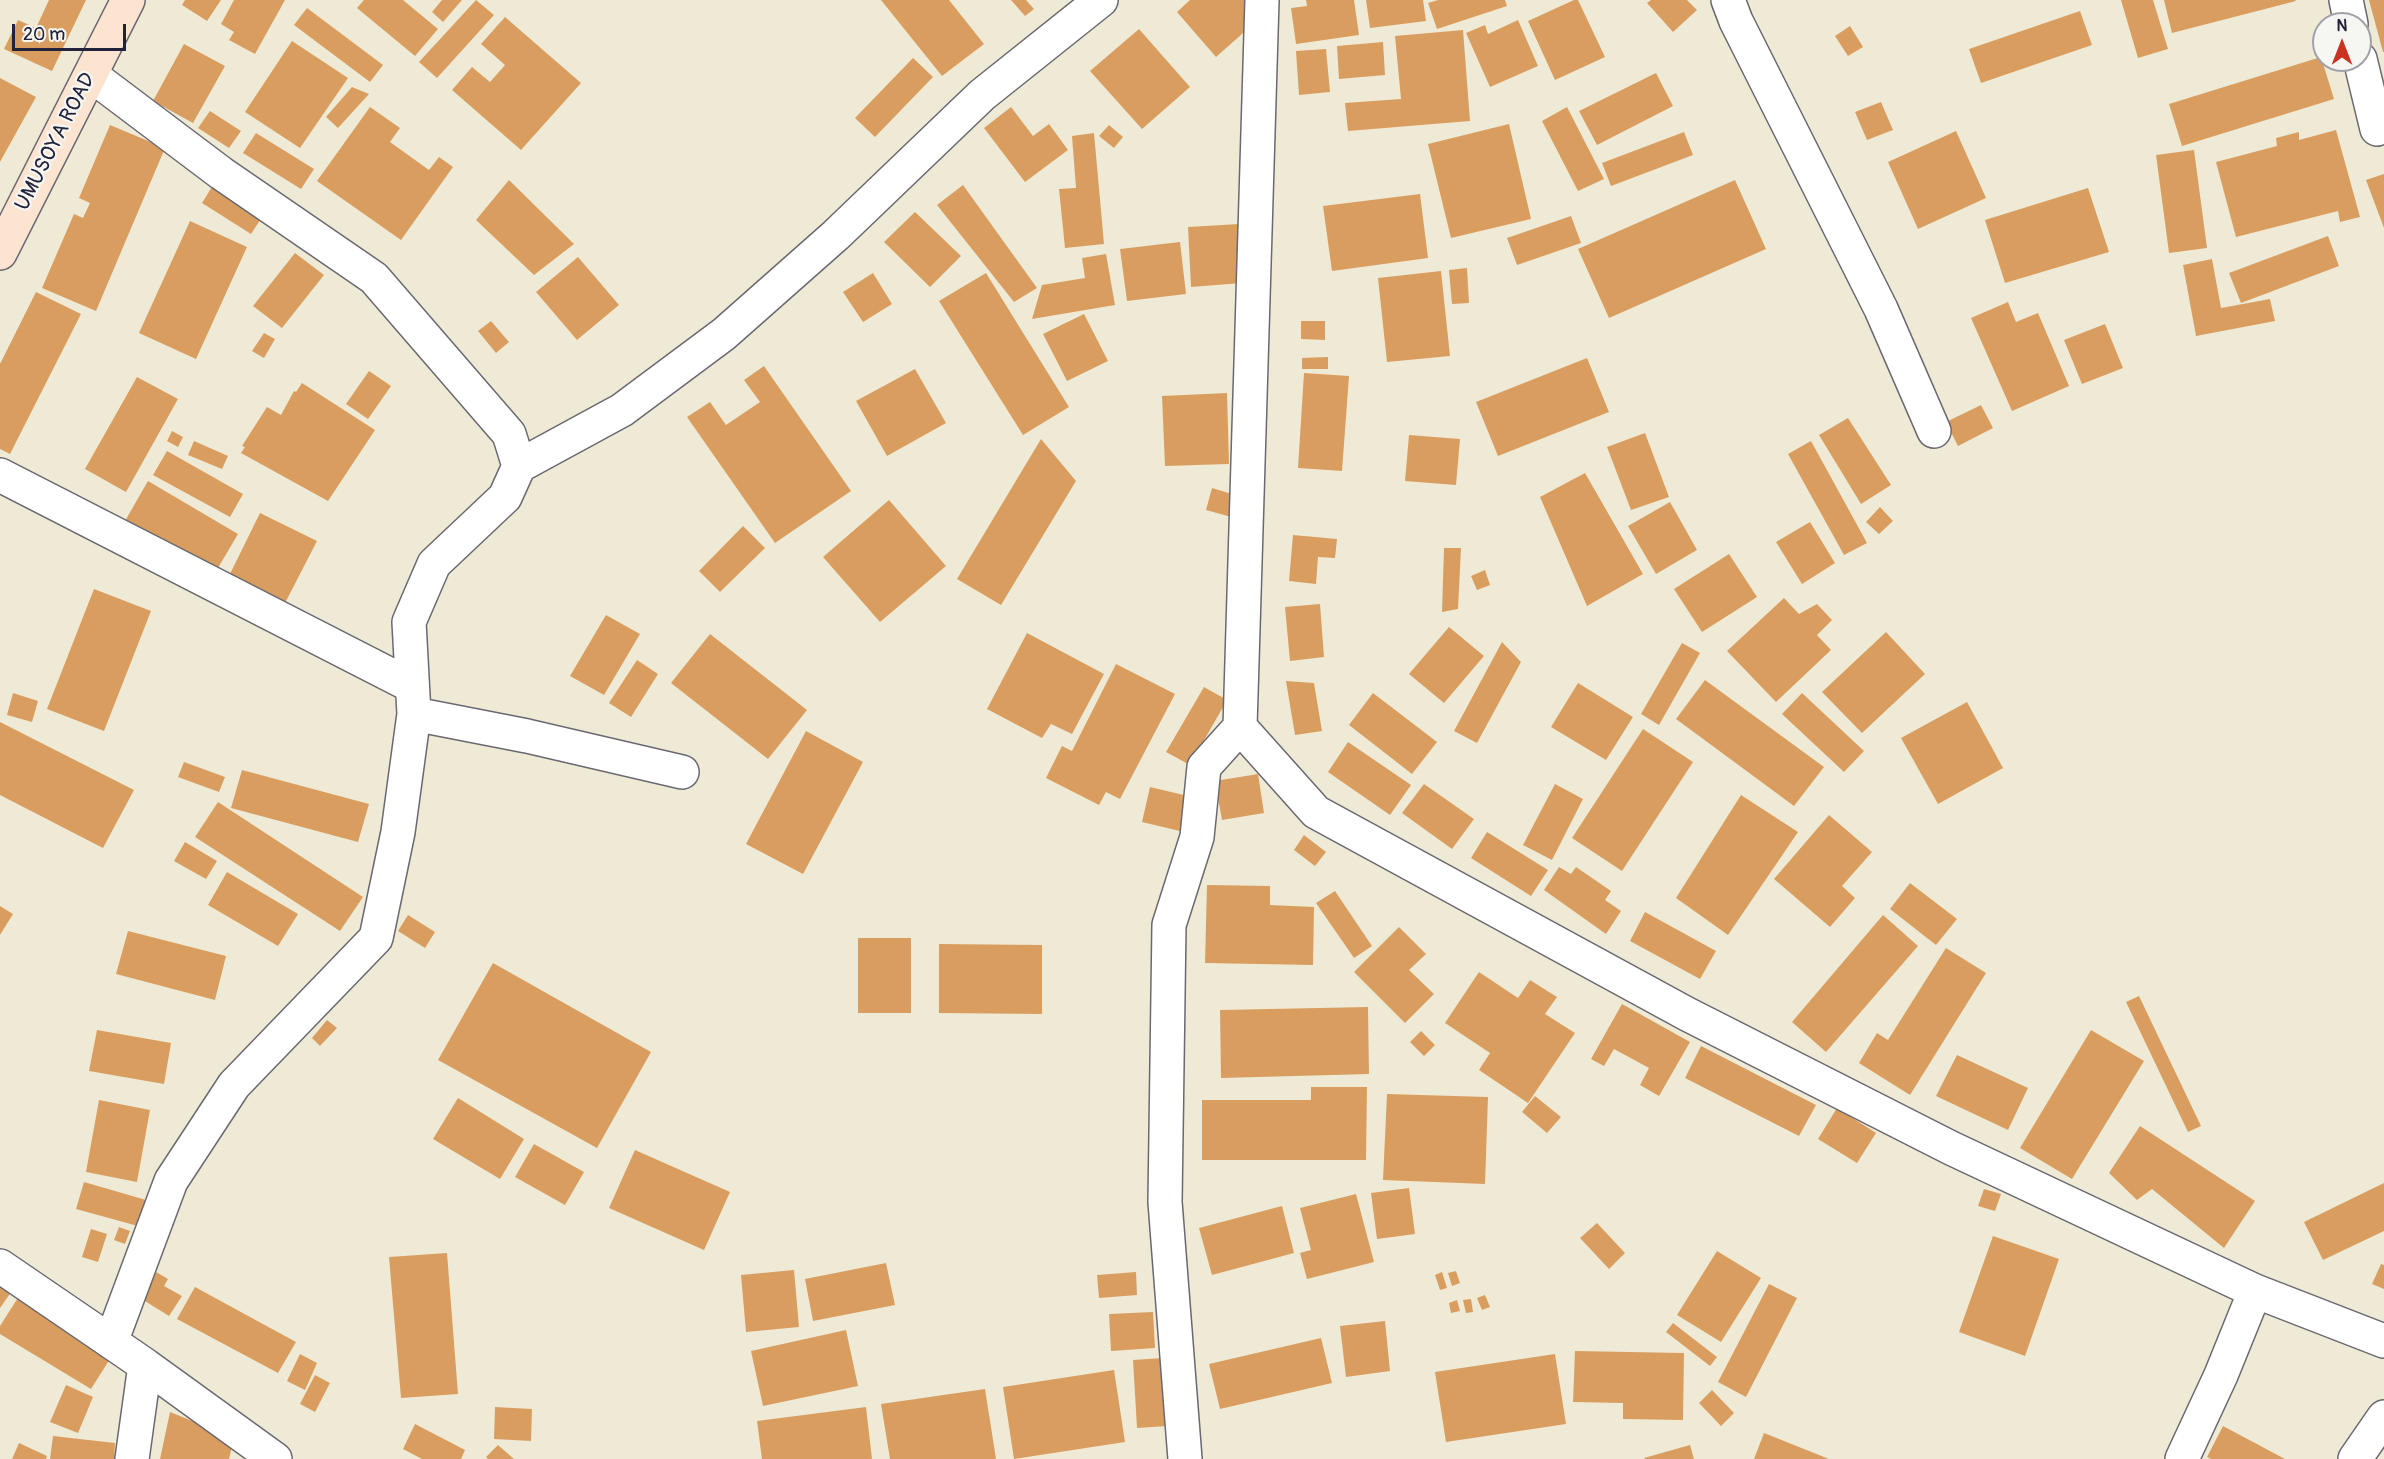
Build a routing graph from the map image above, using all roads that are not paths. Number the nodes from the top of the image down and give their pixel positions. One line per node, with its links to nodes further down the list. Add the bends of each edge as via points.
1 (128, 0): 6 (main road, UMUSOYA ROAD)
2 (1101, 0): 10 (street, via 982,95 836,236 724,334 622,410)
3 (1262, 0): 13 (street)
4 (1728, 0): 9 (street, via 1881,309)
5 (2363, 72): 7 (street)
6 (91, 75): 8 (main road, UMUSOYA ROAD); 10 (street, via 221,173 374,278 509,434)
7 (2377, 129)
8 (0, 253)
9 (1934, 431)
10 (519, 466): 12 (street, via 505,497 434,564 409,621)
11 (0, 475): 12 (street)
12 (413, 700): 14 (street, via 527,736); 18 (street, via 398,832 376,938 234,1085 171,1181)
13 (1240, 728): 16 (street, via 1316,812 1336,824 1686,1014 1951,1148); 23 (street, via 1204,767 1197,837 1169,925 1165,1202)
14 (682, 772)
15 (0, 1266): 18 (street)
16 (2255, 1291): 17 (street); 24 (street)
17 (2384, 1341)
18 (111, 1342): 19 (street)
19 (145, 1365): 21 (street); 22 (street)
20 (2384, 1417): 25 (street)
21 (132, 1459)
22 (275, 1459)
23 (1185, 1459)
24 (2182, 1459)
25 (2355, 1459)

